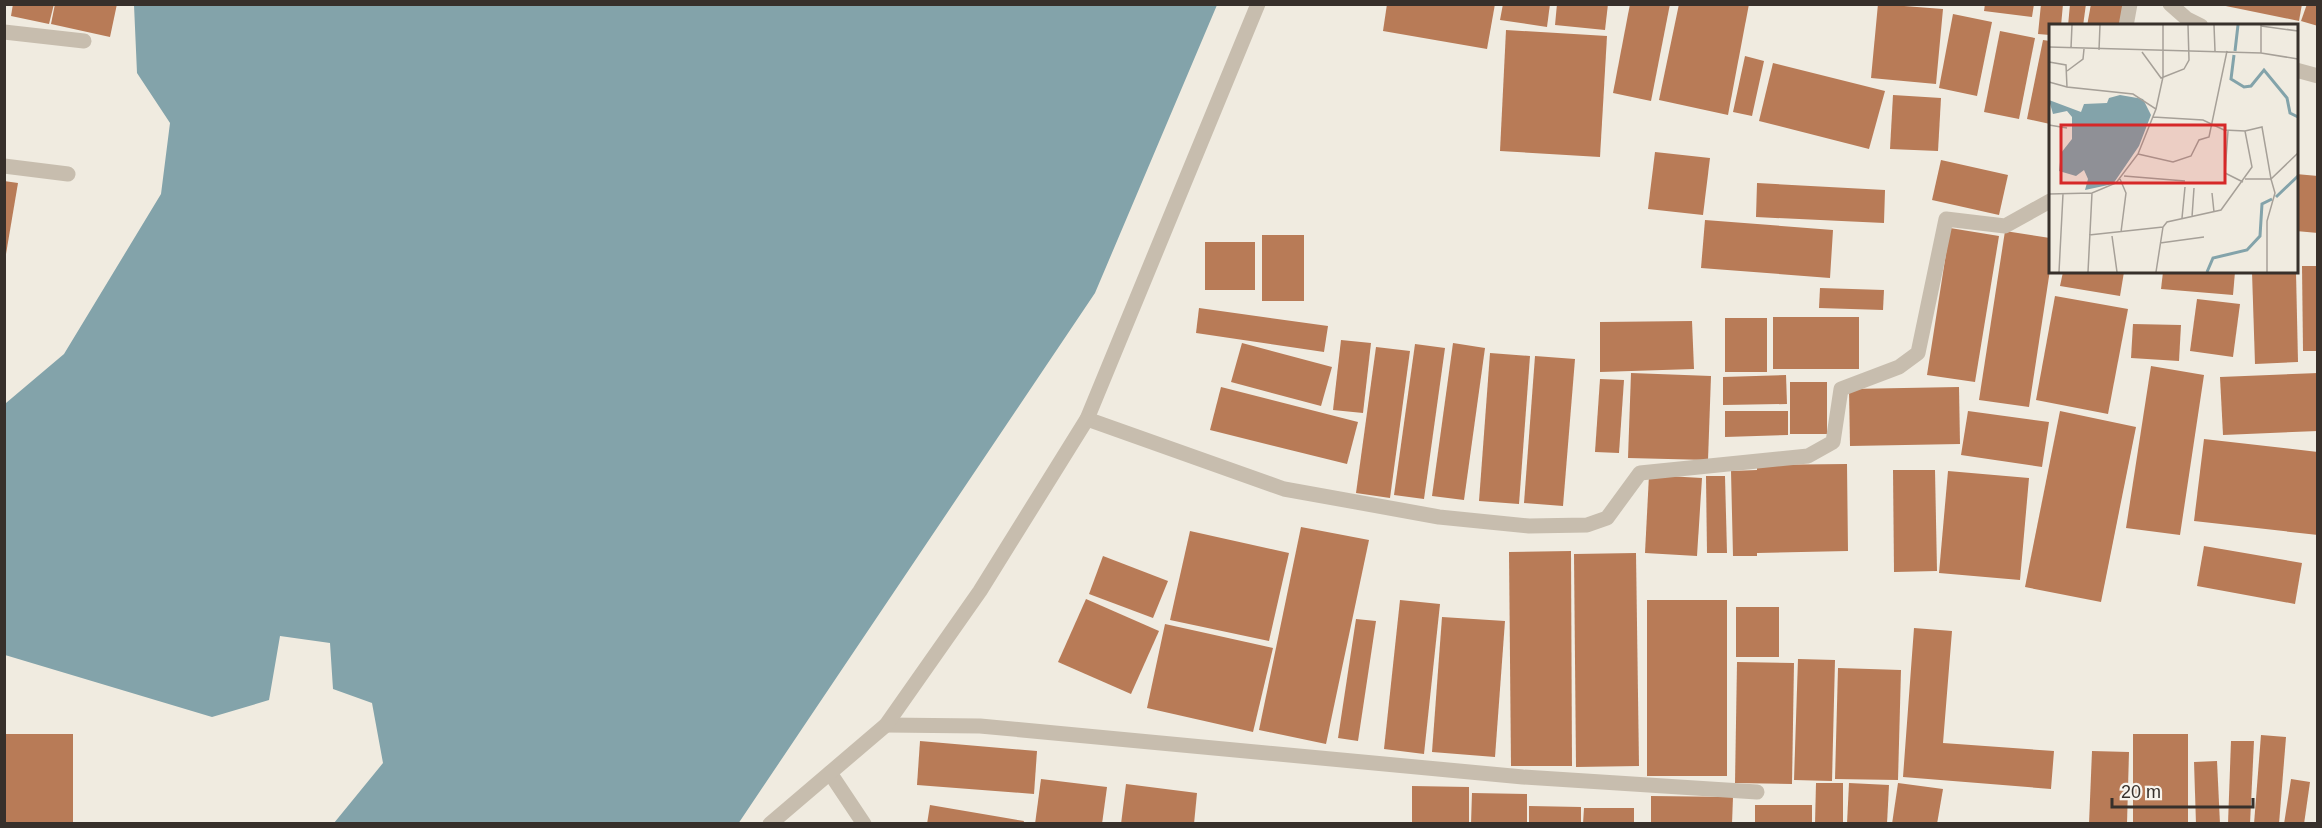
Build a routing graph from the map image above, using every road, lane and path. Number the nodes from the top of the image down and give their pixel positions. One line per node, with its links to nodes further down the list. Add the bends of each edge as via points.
1 (1258, 4): 13 (street)
2 (2130, 4): 4 (street)
3 (2170, 4): 5 (street)
4 (2126, 24)
5 (2197, 24)
6 (4, 32): 7 (street)
7 (84, 41)
8 (2298, 71): 9 (street)
9 (2318, 76)
10 (4, 166): 11 (street)
11 (68, 174)
12 (2049, 202): 13 (street, via 2005,226 1946,219 1918,353 1899,367 1841,389 1833,442 1808,456 1640,473 1607,518 1587,525 1529,526 1439,517 1284,489)
13 (1087, 419): 14 (street, via 980,591)
14 (886, 725): 15 (street); 16 (street, via 980,726 1523,777)
15 (831, 772): 17 (street); 18 (street)
16 (1756, 792)
17 (770, 824)
18 (864, 824)

